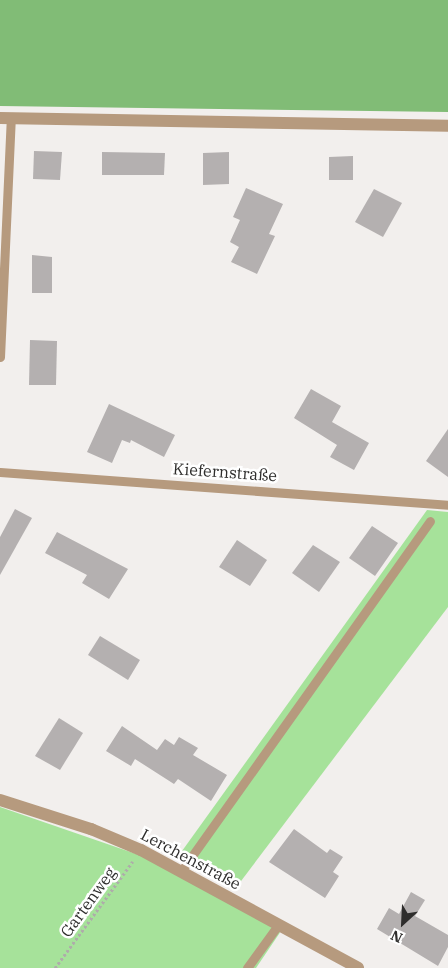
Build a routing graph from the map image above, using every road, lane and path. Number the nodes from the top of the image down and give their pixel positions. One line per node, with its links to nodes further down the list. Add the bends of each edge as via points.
1 (5, 118): 2 (street); 3 (lane)
2 (448, 126)
3 (0, 357)
4 (0, 472): 5 (lane, Kiefernstraße)
5 (448, 505)
6 (430, 521): 9 (lane)
7 (0, 800): 8 (street, Lerchenstraße, via 91,829)
8 (141, 850): 9 (street, Lerchenstraße); 11 (path, Gartenweg)
9 (182, 870): 10 (street, Lerchenstraße)
10 (278, 925): 12 (lane); 13 (street, Lerchenstraße)
11 (55, 968)
12 (247, 968)
13 (358, 968)

